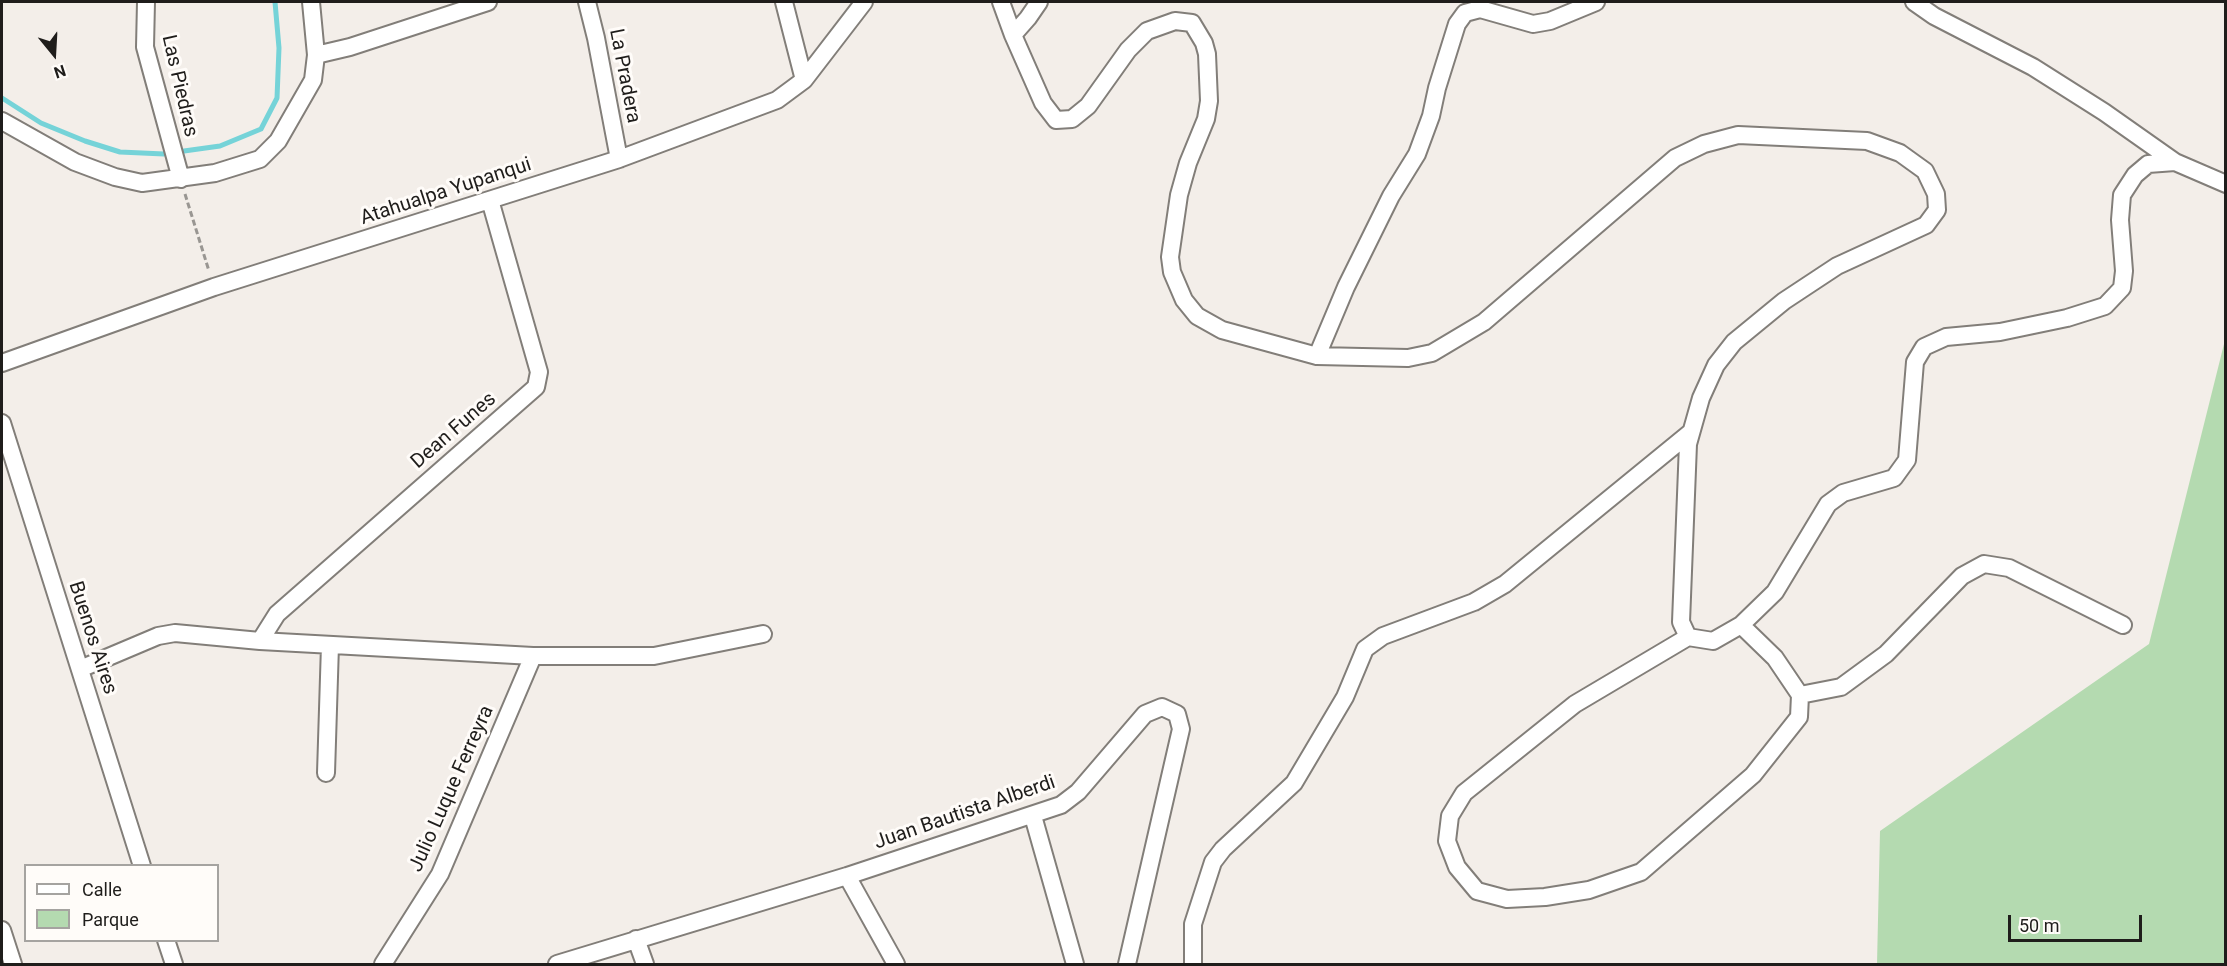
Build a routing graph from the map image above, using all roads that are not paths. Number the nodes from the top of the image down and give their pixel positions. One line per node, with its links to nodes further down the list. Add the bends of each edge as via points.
1 (146, 2): 17 (street, Las Piedras, via 145,47)
2 (311, 2): 12 (street)
3 (488, 2): 12 (street)
4 (587, 2): 15 (street, La Pradera)
5 (784, 2): 13 (street)
6 (864, 2): 13 (street, Atahualpa Yupanqui)
7 (1002, 2): 11 (street)
8 (1039, 2): 11 (street)
9 (1596, 2): 20 (street, via 1533,24 1480,9 1465,14 1457,24 1417,154 1376,226)
10 (1914, 2): 16 (street, via 2033,67)
11 (1013, 35): 20 (street, via 1043,103 1056,120 1072,119 1088,106 1128,50 1147,31 1175,21 1192,23 1207,54 1209,100 1179,195 1170,257 1172,272 1184,300 1197,316 1222,330)
12 (316, 55): 17 (street, via 313,80 279,141 260,159)
13 (804, 80): 15 (street, Atahualpa Yupanqui, via 777,100)
14 (2, 122): 17 (street, via 75,162 115,177 142,183)
15 (619, 159): 19 (street, Atahualpa Yupanqui)
16 (2175, 162): 18 (street); 24 (street, via 2148,164 2122,195 2122,288 2105,306 2011,329 1946,337 1924,347 1915,362 1907,460 1894,478 1843,493 1828,504 1775,592)
17 (181, 179)
18 (2226, 184)
19 (490, 200): 21 (street, Atahualpa Yupanqui, via 214,287); 28 (street, Dean Funes, via 539,372 536,387 277,614)
20 (1317, 356): 23 (street, via 1407,358 1432,354 1484,322 1675,158 1704,144 1738,135 1867,141 1900,153 1925,171 1936,194 1937,210 1926,225 1837,266 1784,301 1734,342 1716,365)
21 (2, 363)
22 (2, 423): 31 (street, Buenos Aires)
23 (1691, 432): 27 (street, via 1684,501 1681,622); 48 (street, via 1505,584 1474,602 1383,636 1365,649 1345,697 1294,783 1213,862 1193,924)
24 (1742, 625): 27 (street, via 1713,641); 32 (street, via 1775,658)
25 (2123, 625): 32 (street, via 2009,568 1984,564 1962,576 1886,654 1841,687)
26 (763, 634): 30 (street, via 654,656)
27 (1688, 637): 32 (street, via 1575,704 1464,793 1450,816 1447,841 1457,867 1477,891 1508,899 1545,897 1589,890 1641,872 1753,775 1799,717)
28 (260, 641): 29 (street); 31 (street, via 175,633 158,636)
29 (330, 645): 30 (street); 33 (street)
30 (533, 656): 42 (street, Julio Luque Ferreyra, via 440,874)
31 (80, 669): 35 (street, Buenos Aires)
32 (1800, 695)
33 (326, 773)
34 (1033, 816): 36 (street, Juan Bautista Alberdi); 46 (street); 47 (street, Juan Bautista Alberdi, via 1061,806 1078,792 1145,714 1162,707 1177,714 1181,729 1175,759)
35 (141, 864)
36 (847, 876): 38 (street, Juan Bautista Alberdi); 45 (street)
37 (2, 930): 40 (street)
38 (636, 939): 43 (street, Juan Bautista Alberdi); 44 (street)
39 (167, 942): 41 (street)
40 (13, 964)
41 (174, 964)
42 (383, 964)
43 (557, 964)
44 (645, 964)
45 (896, 964)
46 (1075, 964)
47 (1127, 964)
48 (1193, 964)

